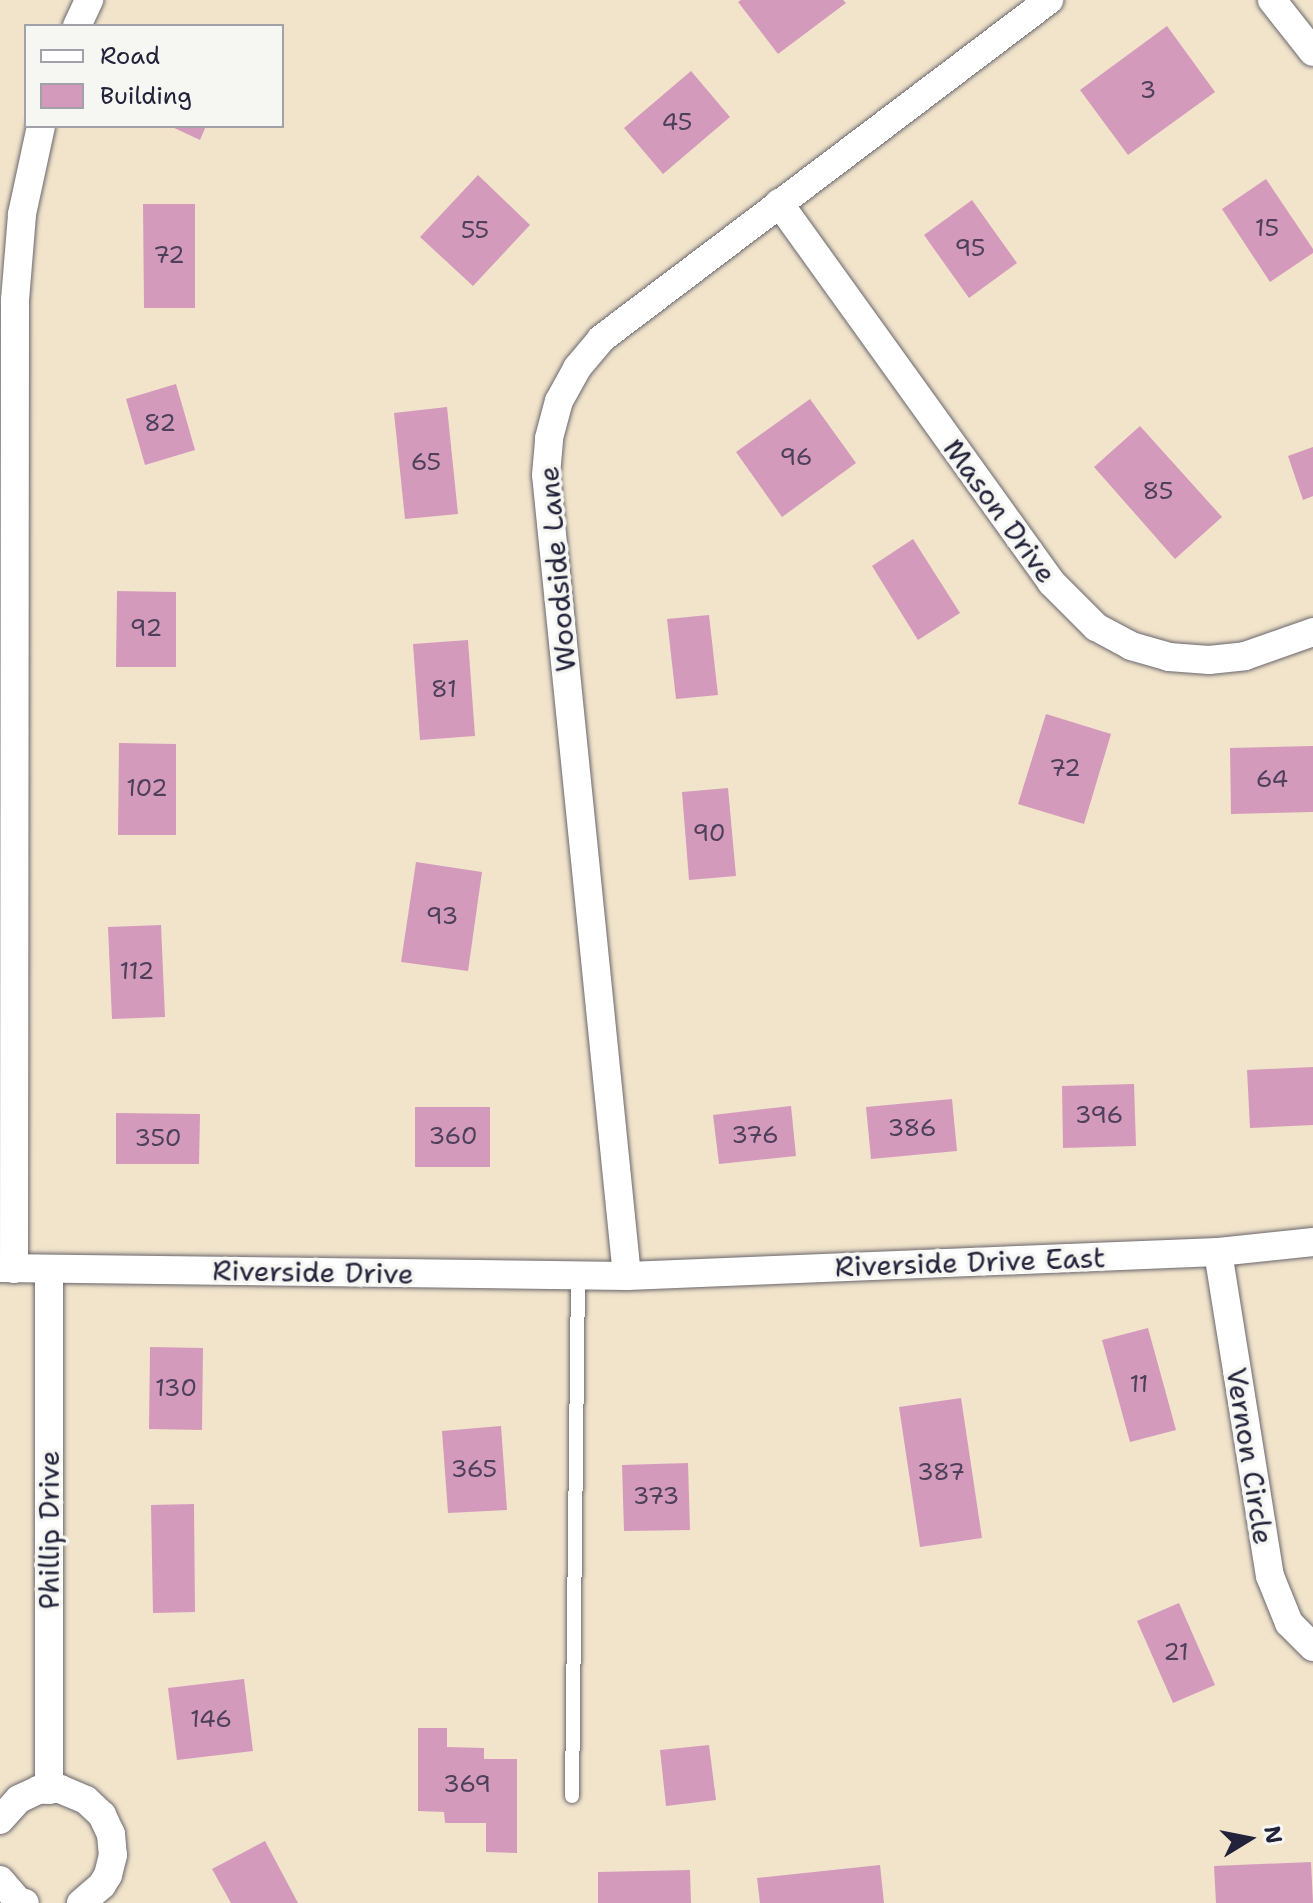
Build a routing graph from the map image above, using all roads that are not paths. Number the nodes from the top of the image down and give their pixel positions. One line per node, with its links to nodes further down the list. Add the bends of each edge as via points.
1 (89, 0): 4 (street)
2 (1049, 0): 7 (street, Woodside Lane)
3 (1272, 0): 5 (street)
4 (78, 24)
5 (1313, 52)
6 (41, 128): 9 (street, via 22,214 15,300)
7 (779, 203): 8 (street, Mason Drive, via 1051,582 1096,627 1131,646 1169,657 1209,660 1245,656); 15 (street, Woodside Lane, via 601,339 559,401 549,438 546,475)
8 (1313, 632)
9 (7, 744): 12 (street)
10 (1313, 1242): 11 (street, Riverside Drive East)
11 (1218, 1252): 15 (street, Riverside Drive East); 16 (street, Vernon Circle, via 1270,1576 1289,1623)
12 (7, 1269): 13 (street, Riverside Drive)
13 (49, 1270): 14 (street, Riverside Drive); 17 (street, Phillip Drive)
14 (578, 1275): 15 (street, Riverside Drive); 18 (lane)
15 (627, 1276)
16 (1313, 1647)
17 (49, 1790): 19 (street, via 19,1799); 22 (street, via 86,1800 102,1815 111,1834 108,1875)
18 (572, 1796)
19 (0, 1820)
20 (0, 1880): 21 (street)
21 (25, 1903)
22 (81, 1903)

